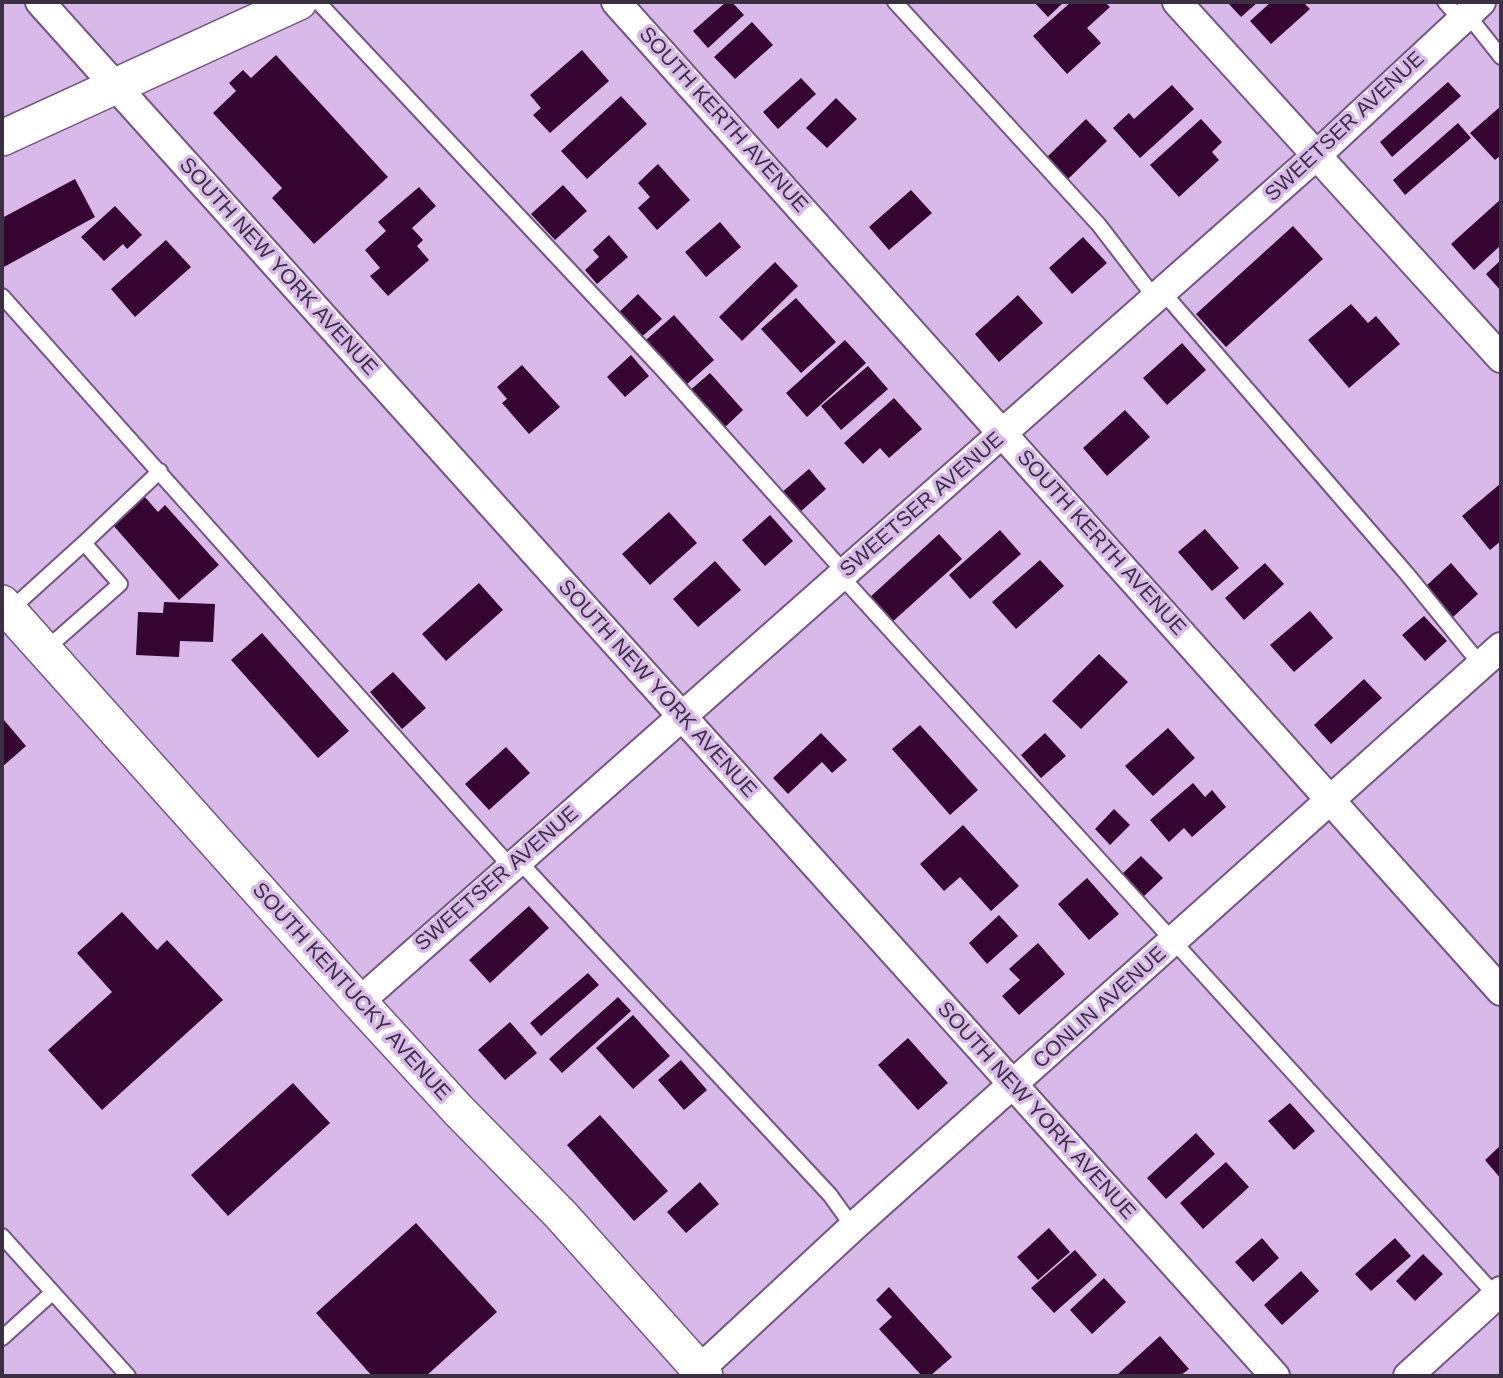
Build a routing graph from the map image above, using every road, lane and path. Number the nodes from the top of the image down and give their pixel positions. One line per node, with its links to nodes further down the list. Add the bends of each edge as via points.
1 (40, 2): 9 (street, SOUTH NEW YORK AVENUE)
2 (299, 2): 9 (street)
3 (318, 2): 18 (lane, via 663,370 838,565)
4 (616, 2): 15 (street, SOUTH KERTH AVENUE)
5 (895, 2): 12 (lane)
6 (1177, 2): 11 (street)
7 (1464, 10): 8 (lane); 11 (street, SWEETSER AVENUE)
8 (1501, 57)
9 (116, 85): 10 (street); 22 (street, SOUTH NEW YORK AVENUE)
10 (2, 138)
11 (1317, 155): 12 (street, SWEETSER AVENUE); 14 (street)
12 (1158, 295): 15 (street, SWEETSER AVENUE); 21 (lane, via 1407,574)
13 (2, 296): 16 (lane)
14 (1501, 358)
15 (1003, 433): 18 (street, SWEETSER AVENUE); 23 (street, SOUTH KERTH AVENUE)
16 (160, 471): 17 (lane); 24 (lane, via 253,580)
17 (84, 543): 19 (lane); 20 (lane, via 120,584)
18 (841, 576): 22 (street, SWEETSER AVENUE); 25 (lane)
19 (5, 607): 20 (street, SOUTH KENTUCKY AVENUE)
20 (44, 651): 27 (street, SOUTH KENTUCKY AVENUE)
21 (1493, 660): 23 (street, CONLIN AVENUE)
22 (684, 718): 24 (street, SWEETSER AVENUE); 28 (street, SOUTH NEW YORK AVENUE)
23 (1331, 801): 25 (street, CONLIN AVENUE); 26 (street, SOUTH KERTH AVENUE)
24 (514, 862): 27 (street, SWEETSER AVENUE); 29 (lane, via 830,1195)
25 (1174, 942): 28 (street, CONLIN AVENUE); 32 (lane)
26 (1501, 991)
27 (359, 1002): 34 (street, SOUTH KENTUCKY AVENUE, via 561,1215)
28 (1014, 1084): 29 (street, CONLIN AVENUE); 36 (street, SOUTH NEW YORK AVENUE)
29 (853, 1227): 34 (street, CONLIN AVENUE)
30 (2, 1236): 31 (lane)
31 (52, 1293): 33 (lane); 35 (lane)
32 (1500, 1296): 37 (street)
33 (2, 1338)
34 (702, 1373)
35 (128, 1376)
36 (1275, 1376)
37 (1408, 1376)

